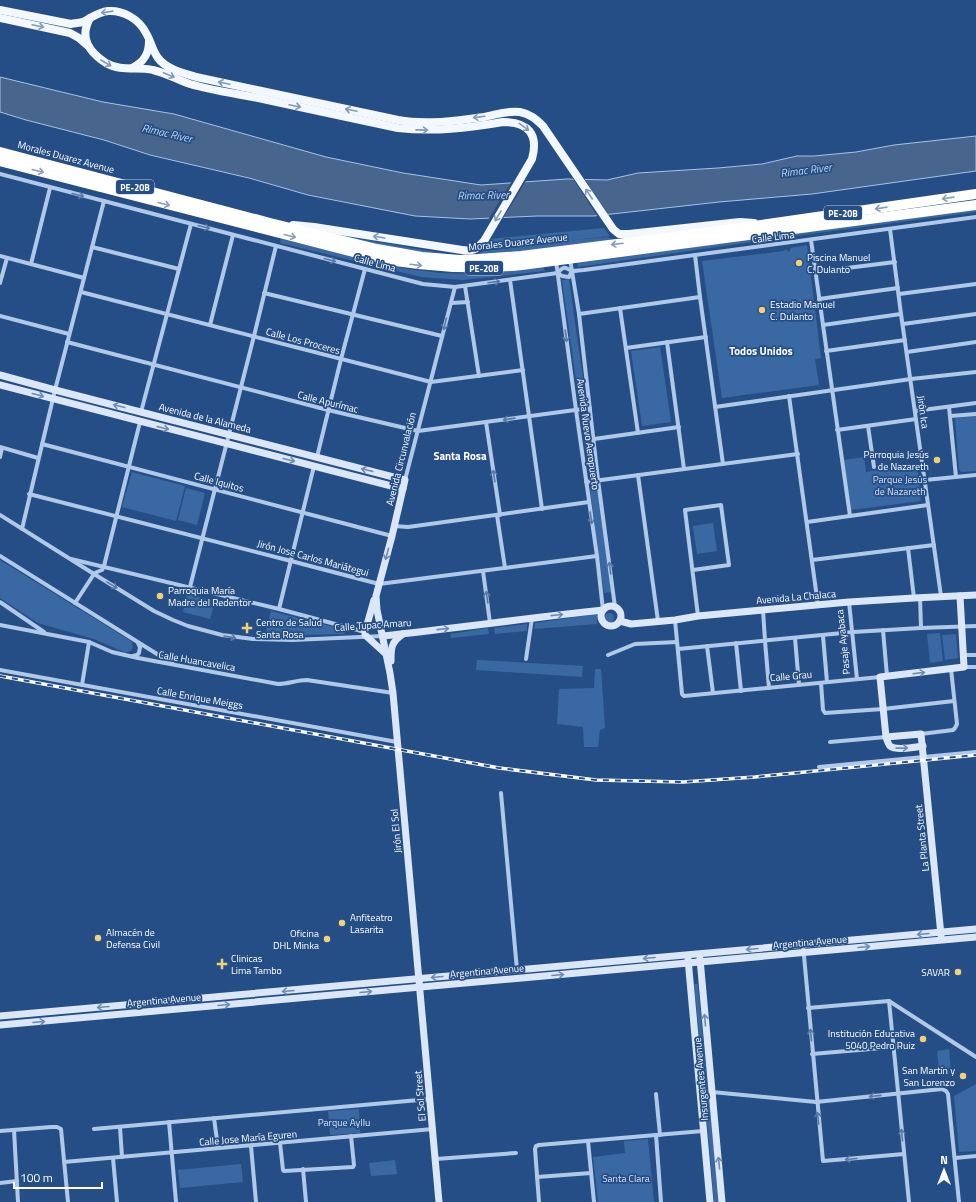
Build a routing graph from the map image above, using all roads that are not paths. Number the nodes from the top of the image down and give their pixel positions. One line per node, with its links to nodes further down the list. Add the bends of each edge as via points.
1 (0, 10): 3 (main road, via 71,24)
2 (0, 18): 5 (main road, one-way to 5, via 70,33)
3 (90, 18): 4 (main road, one-way to 3, via 143,28 125,13 108,11); 5 (main road, via 85,32)
4 (149, 39): 6 (main road, via 146,56); 17 (main road, one-way to 4, via 740,222 624,235 616,232 611,226 543,126 526,113 408,122 196,77 163,63)
5 (88, 45): 6 (main road, one-way to 6, via 95,55 107,64 118,68)
6 (131, 68): 15 (main road, one-way to 15, via 153,70 190,84 398,128 440,130 512,122 531,132 535,145 532,159 491,229 475,249 468,251 314,227)
7 (0, 152): 15 (highway, Morales Duarez Avenue / PE-20B)
8 (0, 162): 27 (highway, Morales Duarez Avenue / PE-20B, one-way to 27, via 406,264 472,268)
9 (0, 174): 10 (street, Calle Lima)
10 (50, 188): 12 (street, Calle Lima, one-way to 12); 29 (street)
11 (976, 194): 17 (highway, Morales Duarez Avenue / PE-20B, one-way to 17)
12 (104, 201): 16 (street, Calle Lima); 22 (street)
13 (976, 205): 26 (highway, Morales Duarez Avenue / PE-20B)
14 (976, 217): 18 (street, Calle Lima)
15 (270, 223): 17 (highway, Morales Duarez Avenue / PE-20B, one-way to 15, via 521,256 460,260 422,257 377,249)
16 (191, 224): 19 (street, Calle Lima, one-way to 19); 30 (street)
17 (766, 224)
18 (890, 229): 20 (street, Calle Lima); 28 (street, Jirón Ica)
19 (234, 235): 21 (street, Calle Lima); 57 (street)
20 (811, 240): 23 (street, Calle Lima); 33 (street)
21 (276, 246): 31 (street, Calle Lima, one-way to 31); 43 (street)
22 (92, 247): 30 (street); 35 (street)
23 (695, 255): 32 (street, Calle Lima); 45 (street)
24 (0, 256): 25 (street)
25 (7, 258): 29 (street); 37 (street)
26 (570, 259): 27 (highway, Morales Duarez Avenue / PE-20B); 32 (street, Avenida Nuevo Aeropuerto)
27 (556, 260): 34 (street, Avenida Nuevo Aeropuerto)
28 (895, 262): 33 (street); 41 (street, Jirón Ica)
29 (31, 264): 35 (street)
30 (179, 269): 50 (street)
31 (365, 269): 39 (street, Calle Lima, via 423,284); 54 (street)
32 (572, 271): 34 (street, Calle Lima, via 565,267); 34 (street, Calle Lima, via 569,277); 51 (street, Avenida Nuevo Aeropuerto)
33 (815, 272): 46 (street)
34 (558, 273): 36 (street, Calle Lima); 89 (street, Avenida Nuevo Aeropuerto, one-way to 89)
35 (84, 278): 42 (street)
36 (510, 280): 40 (street, Calle Lima, one-way to 36); 72 (street)
37 (0, 283)
38 (976, 284): 44 (street)
39 (455, 286): 40 (street, Calle Lima); 48 (street, Avenida Circunvalación)
40 (465, 286): 47 (street)
41 (898, 288): 44 (street, Jirón Ica); 46 (street)
42 (81, 292): 50 (street, Calle Los Proceres); 59 (street)
43 (264, 293): 54 (street); 60 (street)
44 (899, 294): 52 (street, Jirón Ica)
45 (700, 297): 49 (street); 62 (street)
46 (819, 299): 58 (street)
47 (468, 302): 48 (street); 75 (street)
48 (451, 303): 61 (street, Avenida Circunvalación, one-way to 61)
49 (620, 308): 51 (street); 67 (street)
50 (167, 314): 57 (street, Calle Los Proceres); 71 (street)
51 (578, 314): 87 (street, Avenida Nuevo Aeropuerto)
52 (901, 314): 56 (street, Jirón Ica); 58 (street)
53 (976, 314): 56 (street)
54 (353, 315): 61 (street); 70 (street)
55 (0, 316): 59 (street)
56 (903, 324): 63 (street, Jirón Ica)
57 (210, 325): 60 (street, Calle Los Proceres)
58 (823, 325): 68 (street)
59 (70, 334): 64 (street)
60 (254, 336): 70 (street, Calle Los Proceres); 79 (street)
61 (442, 336): 77 (street, Avenida Circunvalación)
62 (706, 337): 65 (street); 85 (street)
63 (905, 340): 68 (street); 69 (street, Jirón Ica)
64 (68, 342): 71 (street, Calle Apurímac); 80 (street)
65 (667, 342): 67 (street); 99 (street)
66 (976, 342): 69 (street)
67 (626, 348): 102 (street)
68 (826, 351): 81 (street)
69 (907, 352): 76 (street, Jirón Ica)
70 (341, 359): 77 (street, Calle Los Proceres); 88 (street)
71 (154, 364): 79 (street, Calle Apurímac); 91 (street)
72 (523, 370): 75 (street, Calle Los Proceres); 93 (street)
73 (976, 372): 76 (street)
74 (0, 375): 80 (street, Avenida de la Alameda)
75 (479, 376): 77 (street, Calle Los Proceres)
76 (911, 380): 81 (street); 90 (street, Jirón Ica)
77 (431, 382): 101 (street, Avenida Circunvalación)
78 (0, 385): 83 (street, Avenida de la Alameda, one-way to 83)
79 (241, 387): 88 (street, Calle Apurímac); 103 (street)
80 (55, 390): 83 (street); 91 (street, Avenida de la Alameda, one-way to 80)
81 (832, 390): 82 (street); 100 (street)
82 (790, 396): 85 (street); 108 (street)
83 (53, 399): 96 (street, Avenida de la Alameda); 105 (street)
84 (976, 403): 86 (street)
85 (715, 407): 112 (street)
86 (949, 407): 90 (street); 94 (street)
87 (590, 408): 89 (street, Calle Apurímac); 104 (street, Avenida Nuevo Aeropuerto)
88 (328, 410): 101 (street, Calle Apurímac); 110 (street)
89 (576, 410): 93 (street, Calle Apurímac); 123 (street, Avenida Nuevo Aeropuerto)
90 (915, 411): 95 (street, Jirón Ica)
91 (141, 412): 103 (street, Avenida de la Alameda)
92 (976, 414): 94 (street)
93 (530, 416): 97 (street, Calle Apurímac, one-way to 97); 129 (street)
94 (950, 416): 119 (street)
95 (916, 419): 98 (street); 122 (street, Jirón Ica)
96 (140, 422): 106 (street, Avenida de la Alameda, one-way to 106); 114 (street)
97 (486, 422): 101 (street, Calle Apurímac); 132 (street, one-way to 97)
98 (868, 426): 100 (street); 115 (street)
99 (679, 427): 102 (street); 116 (street)
100 (837, 430): 134 (street)
101 (418, 431): 120 (street, Avenida Circunvalación)
102 (638, 433): 104 (street)
103 (229, 434): 106 (street); 110 (street, Avenida de la Alameda)
104 (594, 439): 121 (street, Avenida Nuevo Aeropuerto)
105 (42, 444): 111 (street); 114 (street, Calle Iquitos)
106 (227, 444): 113 (street, Avenida de la Alameda, one-way to 113); 125 (street)
107 (1, 448): 109 (street); 111 (street)
108 (798, 454): 112 (street); 135 (street)
109 (0, 457)
110 (317, 457): 120 (street, Avenida de la Alameda, one-way to 110)
111 (38, 458): 126 (street)
112 (723, 464): 116 (street)
113 (314, 466): 124 (street, Avenida de la Alameda); 130 (street)
114 (130, 467): 125 (street, Calle Iquitos); 133 (street)
115 (874, 467)
116 (684, 469): 117 (street)
117 (638, 475): 121 (street); 171 (street)
118 (976, 475): 119 (street)
119 (956, 477): 122 (street)
120 (405, 480): 124 (street, Avenida Circunvalación)
121 (598, 480): 123 (street); 163 (street, Avenida Nuevo Aeropuerto, one-way to 121)
122 (925, 480): 128 (street, Jirón Ica)
123 (586, 482): 127 (street, Avenida Nuevo Aeropuerto)
124 (403, 489): 136 (street, Avenida Circunvalación)
125 (215, 490): 130 (street, Calle Iquitos); 139 (street)
126 (29, 494): 133 (street, Jirón Jose Carlos Mariátegui); 137 (street)
127 (589, 502): 129 (street); 143 (street, Avenida Nuevo Aeropuerto, one-way to 143)
128 (928, 505): 134 (street); 140 (street, Jirón Ica)
129 (542, 509): 132 (street)
130 (303, 513): 138 (street, Calle Iquitos); 145 (street)
131 (0, 515): 137 (street, Calle Tupac Amaru)
132 (498, 515): 136 (street, via 408,527); 148 (street)
133 (117, 516): 139 (street, Jirón Jose Carlos Mariátegui); 147 (street)
134 (850, 516): 135 (street)
135 (807, 522): 146 (street)
136 (394, 526): 138 (street, Avenida Circunvalación)
137 (22, 529): 144 (street, Calle Tupac Amaru)
138 (392, 536): 152 (street, Avenida Circunvalación, one-way to 152)
139 (202, 538): 145 (street, Jirón Jose Carlos Mariátegui); 153 (street)
140 (934, 545): 141 (street); 156 (street, Jirón Ica)
141 (908, 548): 146 (street); 158 (street)
142 (0, 556): 161 (street)
143 (597, 556): 148 (street, Jirón Jose Carlos Mariátegui); 165 (street, Avenida Nuevo Aeropuerto)
144 (67, 558): 147 (street, Calle Tupac Amaru); 151 (street, Calle Tupac Amaru)
145 (291, 560): 152 (street, Jirón Jose Carlos Mariátegui); 164 (street)
146 (812, 560): 162 (street)
147 (104, 566): 151 (street); 153 (street, Calle Tupac Amaru)
148 (505, 568): 150 (street, Jirón Jose Carlos Mariátegui)
149 (693, 570): 149 (street, via 685,510 721,505 729,565); 167 (street)
150 (483, 571): 152 (street, Jirón Jose Carlos Mariátegui); 172 (street, one-way to 150)
151 (94, 574): 161 (street); 181 (street, Calle Tupac Amaru, one-way to 181, via 154,611 188,626 222,635 278,640)
152 (379, 584): 155 (street, Avenida Circunvalación)
153 (190, 587): 164 (street, Calle Tupac Amaru)
154 (976, 595): 157 (street, Avenida La Chalaca)
155 (376, 596): 181 (street); 182 (street, Avenida Circunvalación)
156 (941, 596): 157 (street, Avenida La Chalaca); 158 (street, Avenida La Chalaca)
157 (960, 596): 174 (street)
158 (917, 597): 160 (street, Avenida La Chalaca); 176 (street)
159 (0, 602): 179 (street)
160 (849, 602): 162 (street, Avenida La Chalaca); 178 (street, Pasaje Ayabaca)
161 (75, 603): 185 (street)
162 (818, 605): 166 (street, Avenida La Chalaca)
163 (615, 607): 165 (street, via 608,606); 170 (street, via 621,614)
164 (279, 609): 181 (street, Calle Tupac Amaru)
165 (603, 610): 168 (street, Calle Tupac Amaru, one-way to 165); 170 (street, via 601,618 606,625 612,626)
166 (763, 610): 167 (street, Avenida La Chalaca); 186 (street)
167 (698, 616): 169 (street, Avenida La Chalaca)
168 (532, 618): 172 (street, Calle Tupac Amaru); 197 (street)
169 (675, 620): 171 (street, Avenida La Chalaca); 188 (street, Calle Grau)
170 (620, 621): 171 (street, Avenida La Chalaca, via 632,624)
171 (658, 621)
172 (490, 623): 180 (street, Calle Tupac Amaru, one-way to 172)
173 (0, 624): 179 (street, Calle Huancavelica)
174 (962, 626): 175 (street); 176 (street); 194 (street)
175 (976, 626)
176 (921, 628): 177 (street)
177 (883, 630): 178 (street); 204 (street)
178 (852, 632): 183 (street); 205 (street, Pasaje Ayabaca)
179 (46, 634): 187 (street, Calle Huancavelica)
180 (404, 634): 182 (street, Calle Tupac Amaru); 203 (street, Jirón El Sol, via 392,645)
181 (366, 635): 182 (street, Calle Tupac Amaru); 192 (street)
182 (383, 636): 192 (street, Jirón El Sol)
183 (823, 636): 184 (street); 206 (street)
184 (795, 638): 186 (street); 209 (street)
185 (136, 641): 196 (street, via 140,647 139,653); 198 (street)
186 (764, 641): 189 (street); 210 (street)
187 (89, 642): 196 (street, Calle Huancavelica, via 112,652); 208 (street)
188 (677, 642): 191 (street, Calle Grau); 193 (street, via 635,644)
189 (736, 643): 190 (street); 211 (street)
190 (707, 646): 191 (street); 212 (street)
191 (678, 649): 212 (street, Calle Grau, via 682,694 686,696)
192 (387, 655): 203 (street, Jirón El Sol)
193 (608, 655)
194 (964, 655): 195 (street); 200 (street)
195 (976, 655)
196 (131, 656): 198 (street, Calle Huancavelica)
197 (526, 659)
198 (175, 666): 213 (street, Calle Huancavelica, via 278,684 307,680)
199 (976, 666): 200 (street, Calle Grau)
200 (964, 667): 201 (street, Calle Grau)
201 (951, 669): 204 (street, Calle Grau, one-way to 201); 214 (street)
202 (0, 670): 208 (street, Calle Enrique Meiggs)
203 (390, 673): 213 (street, Jirón El Sol)
204 (883, 677): 205 (street, Calle Grau); 215 (street)
205 (857, 679): 206 (street, Calle Grau)
206 (827, 682): 207 (street, Calle Grau)
207 (821, 683): 209 (street, Calle Grau); 215 (street, via 823,710 826,713)
208 (82, 685): 218 (street, Calle Enrique Meiggs)
209 (799, 685): 210 (street, Calle Grau)
210 (769, 688): 211 (street, Calle Grau)
211 (741, 690): 212 (street, Calle Grau)
212 (713, 693)
213 (393, 694): 218 (street, Jirón El Sol)
214 (954, 701): 215 (street); 216 (street, via 956,728)
215 (884, 709): 217 (street)
216 (922, 734): 217 (street); 220 (street, La Planta Street)
217 (886, 737): 219 (street); 220 (street, one-way to 220, via 892,747)
218 (397, 742): 236 (street, Jirón El Sol)
219 (830, 742)
220 (923, 746): 222 (street, La Planta Street)
221 (976, 752): 222 (street)
222 (924, 757): 223 (street); 226 (street, La Planta Street)
223 (819, 767)
224 (501, 793): 235 (street)
225 (976, 929): 226 (street, Argentina Avenue)
226 (941, 932): 228 (street, La Planta Street); 229 (street, Argentina Avenue, one-way to 229)
227 (976, 937): 228 (street, Argentina Avenue)
228 (942, 940): 230 (street, Argentina Avenue, one-way to 228)
229 (803, 945): 230 (street); 231 (street, Argentina Avenue, one-way to 231)
230 (803, 953): 233 (street, Argentina Avenue); 239 (street)
231 (699, 954): 232 (street, Argentina Avenue); 233 (street, Insurgentes Avenue)
232 (688, 955): 234 (street, Insurgentes Avenue); 235 (street, Argentina Avenue, one-way to 235)
233 (700, 962): 234 (street, Argentina Avenue); 245 (street, Insurgentes Avenue, one-way to 233)
234 (688, 963): 237 (street, Argentina Avenue, one-way to 234); 257 (street, Insurgentes Avenue)
235 (517, 970): 236 (street, Argentina Avenue, one-way to 236)
236 (420, 979): 237 (street, Jirón El Sol); 240 (street, Argentina Avenue, one-way to 240)
237 (420, 987): 241 (street, Argentina Avenue, one-way to 237); 248 (street, El Sol Street)
238 (889, 1002): 239 (street); 242 (street); 244 (street)
239 (808, 1008): 243 (street, one-way to 239)
240 (0, 1016)
241 (0, 1025)
242 (894, 1047): 243 (street); 247 (street)
243 (812, 1054): 249 (street)
244 (976, 1057)
245 (712, 1092): 249 (street); 289 (street, Insurgentes Avenue, one-way to 245)
246 (656, 1094): 258 (street)
247 (898, 1094): 249 (street, one-way to 249); 266 (street, one-way to 247); 270 (street, via 942,1089 946,1091)
248 (430, 1099): 250 (street); 254 (street, El Sol Street)
249 (816, 1102): 266 (street, one-way to 249, via 823,1162)
250 (214, 1118): 251 (street); 263 (street)
251 (169, 1122): 252 (street); 264 (street)
252 (120, 1127): 253 (street); 268 (street)
253 (94, 1129)
254 (433, 1129): 259 (street, Calle Jose María Eguren); 271 (street, El Sol Street)
255 (14, 1130): 256 (street); 272 (street, via 51,1127 61,1129); 276 (street)
256 (0, 1131)
257 (703, 1131): 258 (street); 288 (street, Insurgentes Avenue)
258 (658, 1135): 260 (street); 287 (street)
259 (351, 1136): 261 (street, Calle Jose María Eguren); 273 (street, via 354,1166)
260 (588, 1141): 274 (street); 275 (street, via 536,1146)
261 (280, 1143): 262 (street, Calle Jose María Eguren); 273 (street, via 284,1171)
262 (251, 1146): 263 (street, Calle Jose María Eguren); 282 (street)
263 (218, 1148): 264 (street, Calle Jose María Eguren)
264 (172, 1152): 268 (street, Calle Jose María Eguren); 281 (street)
265 (516, 1153): 271 (street)
266 (904, 1154): 290 (street)
267 (976, 1156): 270 (street)
268 (122, 1157): 269 (street, Calle Jose María Eguren)
269 (113, 1158): 272 (street, Calle Jose María Eguren); 280 (street)
270 (954, 1158): 291 (street)
271 (436, 1159): 284 (street, El Sol Street)
272 (64, 1162): 279 (street)
273 (303, 1169): 283 (street)
274 (591, 1173): 275 (street); 286 (street)
275 (537, 1178): 285 (street)
276 (17, 1182): 277 (street); 278 (street)
277 (0, 1183)
278 (18, 1202)
279 (68, 1202)
280 (117, 1202)
281 (176, 1202)
282 (256, 1202)
283 (306, 1202)
284 (439, 1202)
285 (539, 1202)
286 (594, 1202)
287 (662, 1202)
288 (710, 1202)
289 (722, 1202)
290 (909, 1202)
291 (959, 1202)

